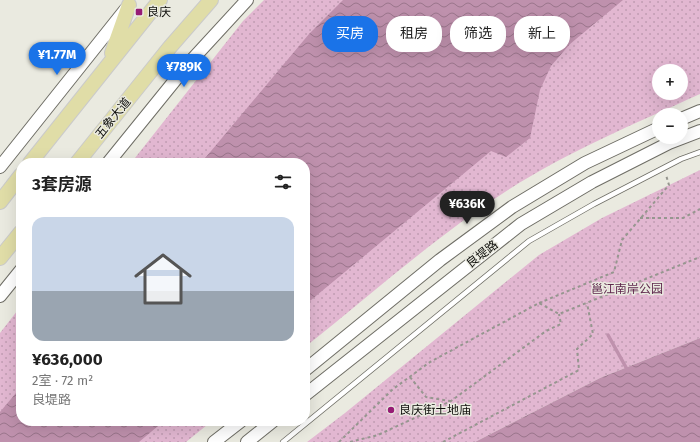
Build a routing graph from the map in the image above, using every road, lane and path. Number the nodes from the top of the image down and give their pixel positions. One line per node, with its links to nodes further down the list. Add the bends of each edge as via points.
1 (160, 0): 5 (main road)
2 (212, 0): 12 (main road, 五象大道, via 170,47)
3 (246, 0): 13 (main road, via 189,63)
4 (131, 2): 5 (main road); 14 (main road)
5 (107, 66): 11 (main road)
6 (700, 111): 7 (main road)
7 (688, 116)
8 (652, 131): 28 (main road, 良堤路, via 585,163 512,208 440,260)
9 (700, 131): 31 (main road, 良堤路, via 669,143 592,182 521,224)
10 (700, 152): 15 (lane)
11 (34, 158)
12 (81, 158)
13 (112, 158)
14 (0, 167)
15 (664, 168): 19 (path, via 669,185); 34 (lane, via 594,204 529,242)
16 (16, 181): 17 (main road)
17 (0, 202)
18 (700, 209): 19 (path, via 682,218)
19 (640, 218): 25 (path, via 622,240 614,272)
20 (16, 238): 22 (main road)
21 (700, 257): 26 (path)
22 (0, 258)
23 (16, 276): 24 (main road)
24 (0, 296)
25 (539, 303): 27 (path); 30 (path, via 430,362)
26 (587, 303): 27 (path); 43 (path, via 593,334 578,348 579,370)
27 (559, 314): 33 (path, via 561,324 546,331)
28 (310, 366)
29 (310, 371): 31 (main road)
30 (410, 377): 33 (path, via 426,397); 41 (path, via 393,389)
31 (322, 382): 32 (main road, 良堤路)
32 (310, 392)
33 (451, 401): 42 (path, via 378,435)
34 (310, 420)
35 (235, 426): 38 (main road)
36 (267, 426): 39 (main road)
37 (303, 426): 40 (lane)
38 (214, 442)
39 (247, 442)
40 (283, 442)
41 (339, 442)
42 (350, 442)
43 (443, 442)

